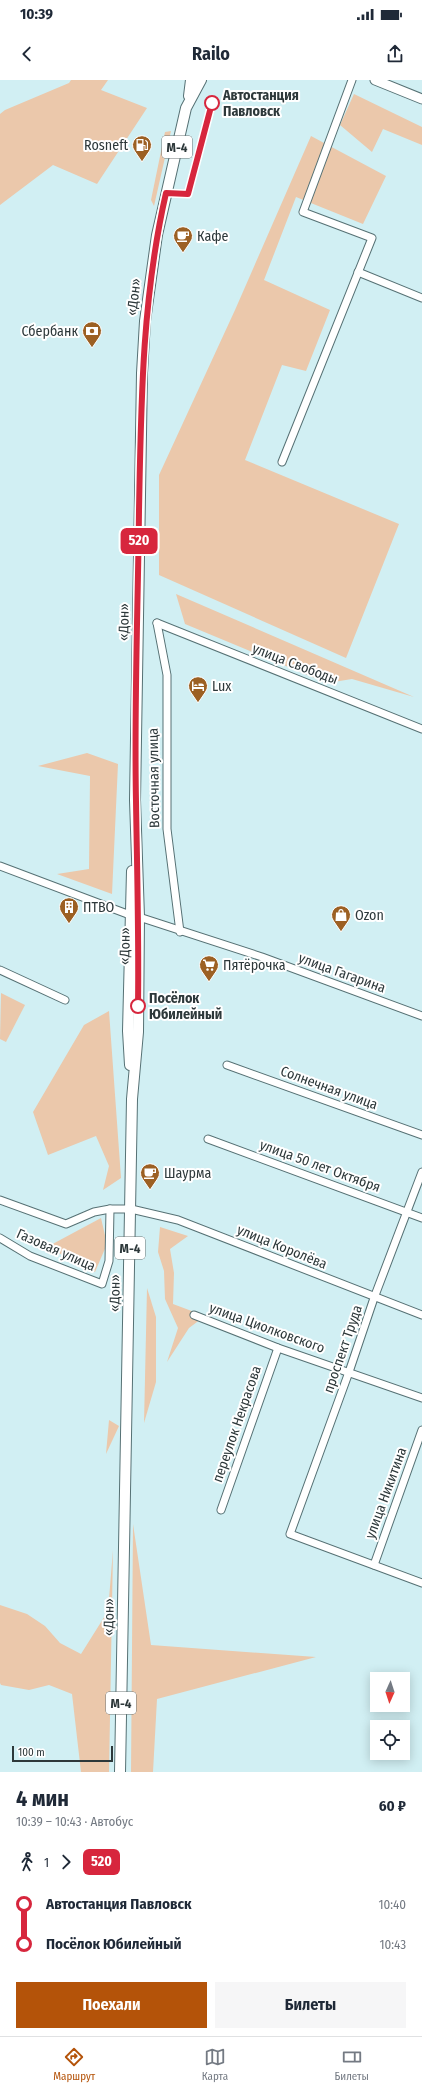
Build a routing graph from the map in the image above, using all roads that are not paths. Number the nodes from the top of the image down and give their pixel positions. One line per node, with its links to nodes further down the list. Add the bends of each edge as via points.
1 (191, 80): 6 (main road, «Дон» / М-4)
2 (201, 80): 6 (main road, «Дон» / М-4)
3 (352, 80): 7 (street, via 303,212 372,238)
4 (375, 80): 5 (street)
5 (422, 99)
6 (189, 100): 13 (main road, «Дон» / М-4, via 157,234 144,336 140,427)
7 (358, 272): 8 (street); 9 (street)
8 (422, 298)
9 (282, 462)
10 (157, 624): 11 (street, улица Свободы); 14 (street, Восточная улица, via 167,675 167,829)
11 (422, 729)
12 (0, 866): 13 (street, улица Гагарина)
13 (134, 916): 14 (street, улица Гагарина); 24 (main road, «Дон» / М-4, via 128,1031 132,1099)
14 (180, 932): 17 (street, улица Гагарина, via 262,957)
15 (0, 970): 16 (street)
16 (65, 1000)
17 (422, 1016)
18 (228, 1065): 19 (street, Солнечная улица)
19 (422, 1135)
20 (208, 1139): 25 (street, улица 50 лет Октября)
21 (422, 1172): 25 (street, проспект Труда)
22 (0, 1200): 23 (street, via 66,1224 94,1212)
23 (110, 1209): 24 (street); 27 (street, Газовая улица, via 109,1262 102,1284 30,1256)
24 (130, 1209): 28 (street, улица Королёва, via 178,1220); 38 (main road, «Дон» / М-4)
25 (407, 1212): 26 (street, улица 50 лет Октября); 28 (street, проспект Труда)
26 (422, 1218)
27 (0, 1238)
28 (374, 1298): 30 (street, улица Королёва); 32 (street, проспект Труда)
29 (194, 1315): 31 (street, улица Циолковского)
30 (422, 1315)
31 (278, 1348): 32 (street, улица Циолковского); 35 (street, переулок Некрасова)
32 (349, 1372): 33 (street, улица Циолковского); 36 (street, проспект Труда, via 290,1534)
33 (422, 1398)
34 (422, 1430): 36 (street, улица Никитина)
35 (221, 1510)
36 (374, 1564): 37 (street)
37 (422, 1583)
38 (120, 1772)

